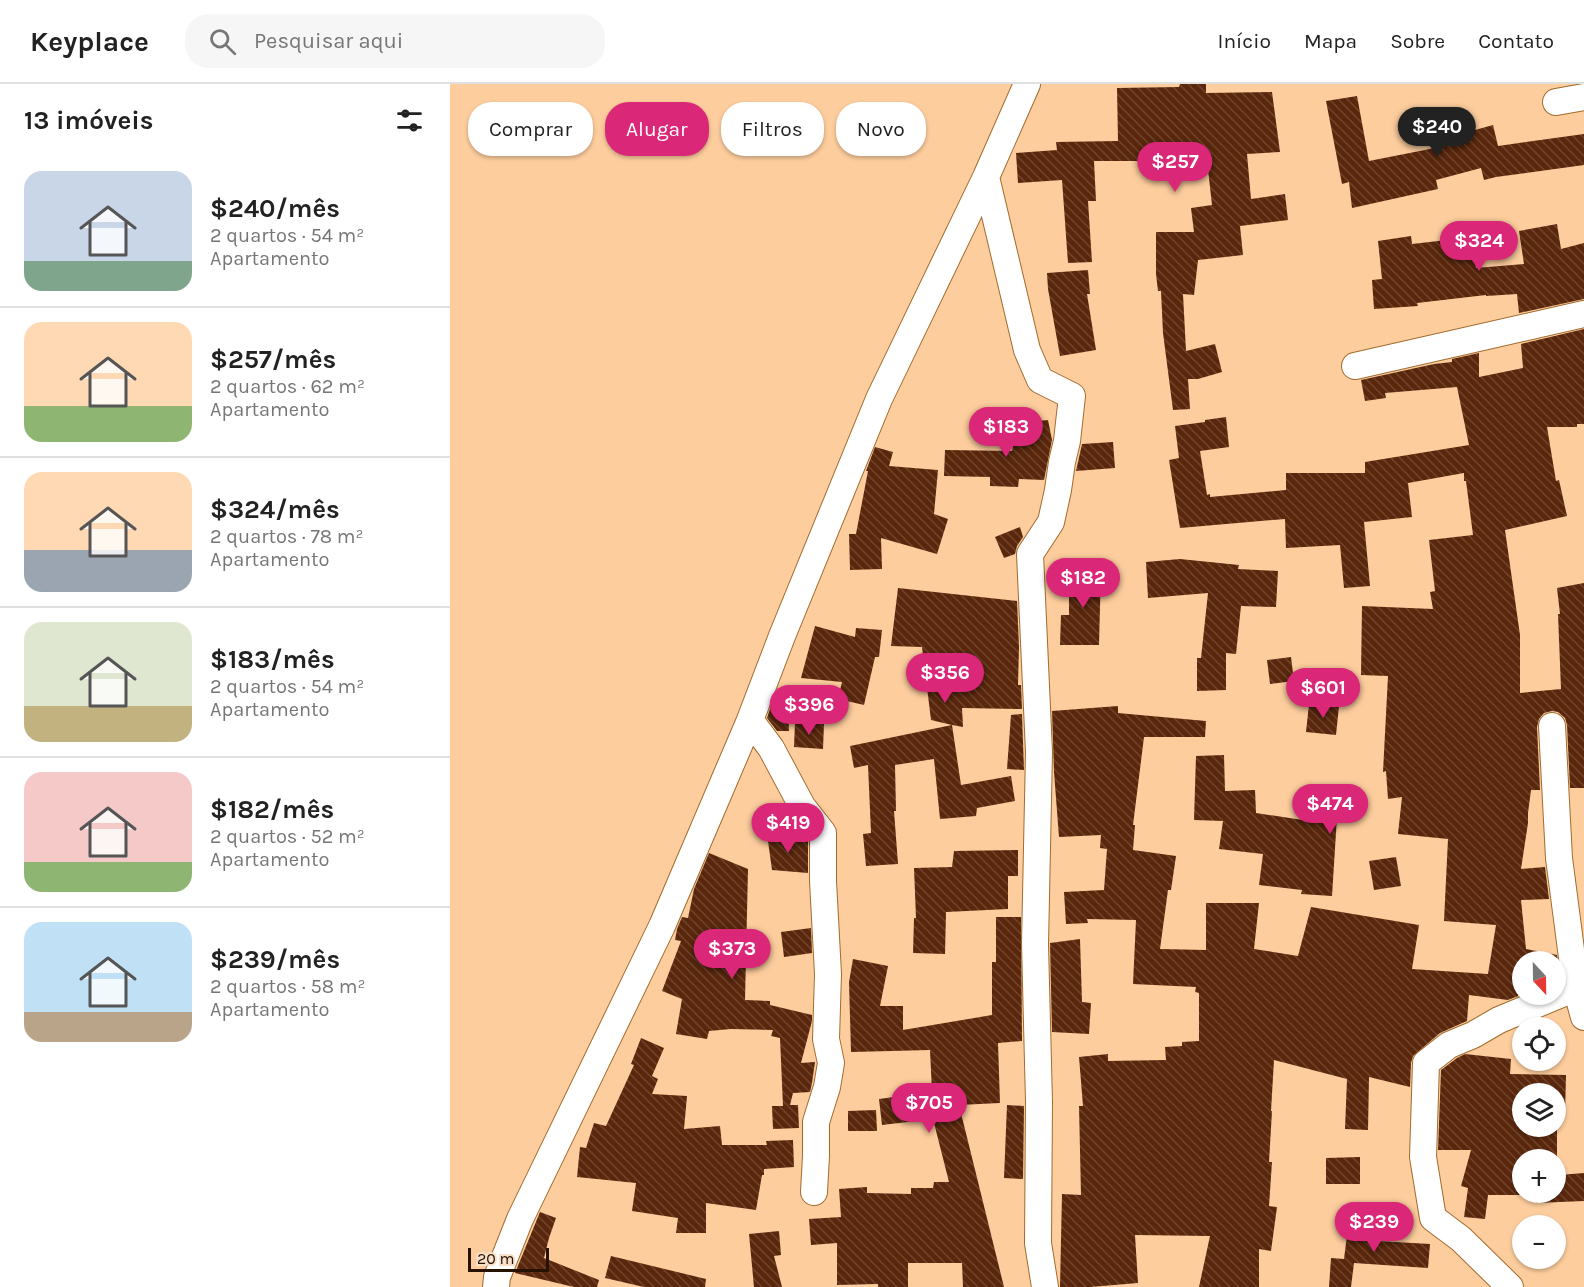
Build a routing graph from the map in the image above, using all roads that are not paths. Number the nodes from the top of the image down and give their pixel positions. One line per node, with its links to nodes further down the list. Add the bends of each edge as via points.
1 (1027, 84): 4 (street)
2 (1584, 97): 3 (street)
3 (1556, 102)
4 (986, 177): 7 (street, via 879,399); 13 (street, via 1027,350 1040,380 1072,396 1051,522 1030,554 1039,752 1035,944 1038,1244)
5 (1584, 314): 6 (street)
6 (1355, 366)
7 (750, 720): 11 (street, via 823,833 826,1039 831,1063 816,1122); 12 (street, via 662,926 520,1219)
8 (1552, 726): 9 (street, via 1559,858)
9 (1576, 988): 10 (street); 14 (street, via 1449,1045 1426,1063 1423,1157 1433,1218 1461,1239)
10 (1584, 1017)
11 (814, 1192)
12 (496, 1287)
13 (1045, 1287)
14 (1510, 1287)

